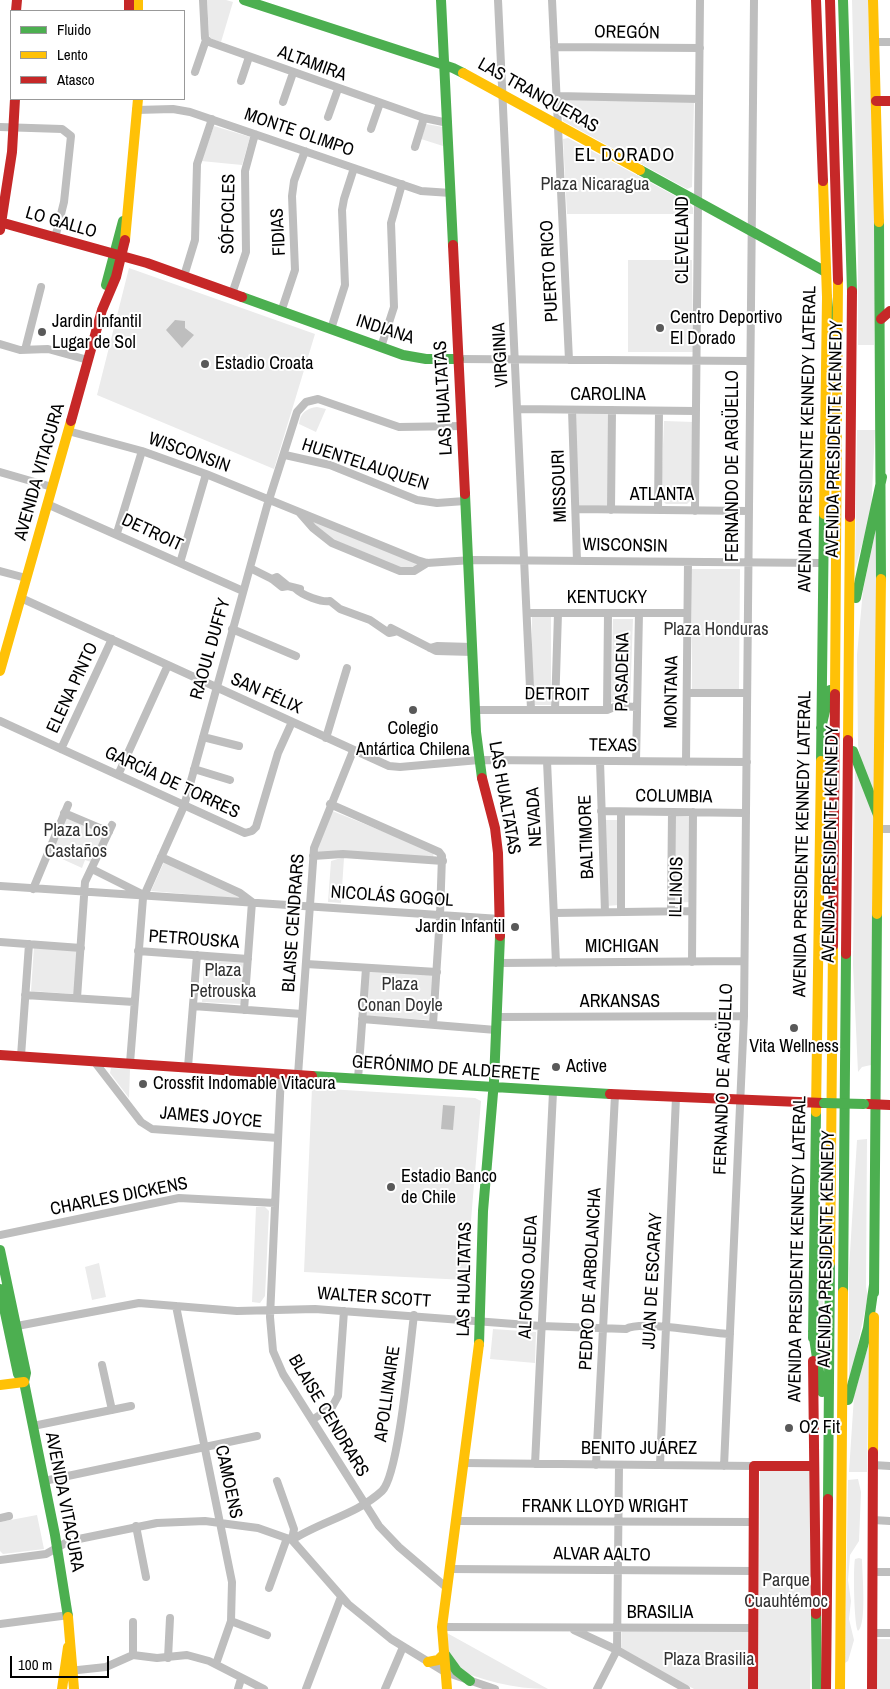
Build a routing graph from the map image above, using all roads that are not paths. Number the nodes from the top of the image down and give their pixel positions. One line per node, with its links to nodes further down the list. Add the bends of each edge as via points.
1 (203, 0): 13 (street)
2 (244, 0): 12 (main road, LAS TRANQUERAS)
3 (442, 0): 19 (main road, LAS HUALTATAS)
4 (498, 0): 24 (street, VIRGINIA)
5 (552, 0): 16 (street, PUERTO RICO)
6 (700, 0): 17 (street, CLEVELAND)
7 (754, 0): 50 (street, FERNANDO DE ARGÜELLO)
8 (816, 0): 53 (main road, AVENIDA PRESIDENTE KENNEDY LATERAL)
9 (830, 0): 73 (main road, AVENIDA PRESIDENTE KENNEDY, via 838,263)
10 (843, 0): 119 (main road, AVENIDA PRESIDENTE KENNEDY, via 852,307)
11 (873, 0): 14 (main road)
12 (274, 4): 19 (main road, LAS TRANQUERAS)
13 (206, 40): 18 (street, ALTAMIRA); 20 (street)
14 (874, 42): 15 (street); 31 (main road)
15 (890, 42)
16 (554, 47): 17 (street, OREGÓN); 25 (street, PUERTO RICO)
17 (700, 48): 26 (street, CLEVELAND)
18 (249, 57): 21 (street, ALTAMIRA); 22 (street)
19 (445, 64): 24 (main road, LAS TRANQUERAS); 37 (main road, LAS HUALTATAS)
20 (195, 72)
21 (293, 73): 23 (street, ALTAMIRA); 30 (street)
22 (241, 81)
23 (338, 89): 32 (street, ALTAMIRA); 34 (street)
24 (504, 96): 38 (main road, LAS TRANQUERAS); 68 (street, VIRGINIA)
25 (557, 96): 26 (street); 38 (street, PUERTO RICO)
26 (699, 99): 48 (street, CLEVELAND)
27 (14, 100): 40 (main road)
28 (136, 100): 33 (main road, AVENIDA VITACURA)
29 (890, 101): 31 (main road)
30 (283, 102)
31 (876, 102): 57 (main road)
32 (380, 103): 35 (street, ALTAMIRA); 41 (street)
33 (136, 110): 36 (street, MONTE OLIMPO, via 180,110); 52 (main road, AVENIDA VITACURA, via 127,207)
34 (328, 117)
35 (424, 118): 37 (street, ALTAMIRA); 43 (street)
36 (212, 119): 42 (street, MONTE OLIMPO); 54 (street, via 197,164 195,240)
37 (448, 123): 47 (main road, LAS HUALTATAS)
38 (558, 125): 48 (main road, LAS TRANQUERAS); 70 (street, PUERTO RICO)
39 (0, 127): 40 (street)
40 (14, 127): 49 (main road); 51 (street, via 62,129 71,136 64,202)
41 (371, 129)
42 (255, 134): 44 (street, MONTE OLIMPO); 56 (street, SÓFOCLES, via 245,171 246,252)
43 (414, 146)
44 (305, 151): 45 (street, MONTE OLIMPO); 61 (street, FIDIAS, via 292,196 295,270)
45 (354, 168): 46 (street, MONTE OLIMPO); 63 (street, via 343,205 345,291)
46 (402, 184): 47 (street, MONTE OLIMPO, via 429,192); 65 (street, via 391,223 394,307)
47 (451, 192): 67 (main road, LAS HUALTATAS)
48 (698, 202): 50 (main road, LAS TRANQUERAS); 71 (street, CLEVELAND)
49 (1, 225): 51 (main road, LO GALLO)
50 (752, 231): 53 (main road, LAS TRANQUERAS); 72 (street, FERNANDO DE ARGÜELLO)
51 (55, 238): 52 (main road, LO GALLO)
52 (118, 255): 54 (main road, INDIANA); 69 (main road, AVENIDA VITACURA)
53 (826, 272): 58 (main road, AVENIDA PRESIDENTE KENNEDY LATERAL)
54 (184, 276): 56 (main road, INDIANA)
55 (41, 288): 66 (street)
56 (232, 294): 61 (main road, INDIANA)
57 (881, 294): 59 (main road); 62 (main road)
58 (827, 297): 73 (main road); 104 (main road, AVENIDA PRESIDENTE KENNEDY LATERAL)
59 (890, 304)
60 (890, 311): 62 (main road)
61 (281, 312): 63 (main road, INDIANA)
62 (881, 319): 79 (main road)
63 (331, 329): 65 (main road, INDIANA)
64 (0, 344): 66 (street)
65 (381, 347): 67 (main road, INDIANA, via 418,358)
66 (25, 350): 69 (street, via 48,349)
67 (459, 359): 68 (street, INDIANA); 80 (main road, LAS HUALTATAS)
68 (516, 359): 70 (street, INDIANA); 74 (street, VIRGINIA)
69 (88, 360): 81 (main road, AVENIDA VITACURA)
70 (569, 360): 71 (street, INDIANA)
71 (697, 361): 72 (street, INDIANA); 78 (street, CLEVELAND)
72 (750, 362): 96 (street, FERNANDO DE ARGÜELLO)
73 (838, 404): 121 (main road, AVENIDA PRESIDENTE KENNEDY)
74 (518, 410): 75 (street, CAROLINA); 99 (street, VIRGINIA)
75 (572, 410): 76 (street, CAROLINA); 92 (street, MISSOURI)
76 (612, 410): 77 (street, CAROLINA); 93 (street)
77 (659, 411): 78 (street, CAROLINA); 94 (street)
78 (696, 411): 95 (street, CLEVELAND)
79 (886, 414): 86 (main road)
80 (462, 426): 83 (street, RAOUL DUFFY, via 399,427 314,400 297,412); 89 (main road, LAS HUALTATAS)
81 (68, 431): 82 (street, WISCONSIN); 87 (main road, AVENIDA VITACURA)
82 (142, 451): 85 (street, WISCONSIN); 97 (street)
83 (285, 455): 88 (street, RAOUL DUFFY); 89 (street, HUENTELAUQUEN, via 330,465 417,500 437,503)
84 (0, 472): 87 (street)
85 (206, 474): 88 (street, WISCONSIN); 103 (street)
86 (882, 477): 116 (main road); 119 (main road)
87 (52, 487): 90 (main road, AVENIDA VITACURA)
88 (269, 500): 91 (street, WISCONSIN); 106 (street, RAOUL DUFFY)
89 (466, 501): 98 (main road, LAS HUALTATAS)
90 (47, 504): 97 (street, DETROIT); 108 (main road, AVENIDA VITACURA)
91 (298, 510): 105 (street, WISCONSIN); 105 (street, WISCONSIN, via 332,543 400,571 414,571)
92 (576, 510): 93 (street, ATLANTA); 100 (street, MISSOURI)
93 (611, 510): 94 (street, ATLANTA)
94 (658, 510): 95 (street, ATLANTA)
95 (695, 510): 96 (street, ATLANTA)
96 (749, 511): 102 (street, FERNANDO DE ARGÜELLO)
97 (117, 533): 103 (street, DETROIT)
98 (468, 560): 99 (street, WISCONSIN); 105 (street, WISCONSIN); 120 (main road, LAS HUALTATAS)
99 (525, 560): 100 (street, WISCONSIN); 111 (street, VIRGINIA)
100 (577, 561): 101 (street, WISCONSIN)
101 (688, 562): 102 (street, WISCONSIN); 115 (street, MONTANA)
102 (749, 562): 104 (street, WISCONSIN); 128 (street, FERNANDO DE ARGÜELLO)
103 (180, 563): 109 (street, DETROIT)
104 (823, 563): 137 (main road, AVENIDA PRESIDENTE KENNEDY LATERAL)
105 (427, 564)
106 (250, 568): 109 (street, RAOUL DUFFY); 120 (street, via 272,579 277,577 288,586 307,592 314,598 330,601 340,609 374,624 382,624 430,648 442,652)
107 (0, 571): 108 (street)
108 (26, 578): 110 (main road, AVENIDA VITACURA)
109 (243, 591): 117 (street, RAOUL DUFFY)
110 (21, 598): 118 (street, SAN FÉLIX); 125 (main road, AVENIDA VITACURA)
111 (527, 613): 112 (street, KENTUCKY); 131 (street, VIRGINIA)
112 (558, 613): 113 (street, KENTUCKY); 132 (street)
113 (608, 613): 114 (street, KENTUCKY); 133 (street)
114 (639, 613): 115 (street, KENTUCKY); 129 (street, PASADENA)
115 (687, 613): 127 (street, MONTANA)
116 (885, 620): 161 (main road)
117 (232, 629): 122 (street); 126 (street, RAOUL DUFFY)
118 (112, 639): 123 (street, SAN FÉLIX); 141 (street, ELENA PINTO)
119 (849, 641): 136 (main road, AVENIDA PRESIDENTE KENNEDY)
120 (472, 650): 130 (main road, LAS HUALTATAS)
121 (836, 655): 137 (main road); 249 (main road, AVENIDA PRESIDENTE KENNEDY)
122 (296, 656)
123 (168, 665): 126 (street, SAN FÉLIX); 150 (street)
124 (347, 668): 139 (street)
125 (0, 671)
126 (216, 688): 135 (street, SAN FÉLIX); 138 (street, RAOUL DUFFY)
127 (687, 693): 128 (street); 147 (street, MONTANA)
128 (747, 693): 148 (street, FERNANDO DE ARGÜELLO)
129 (637, 707): 133 (street, DETROIT, via 617,706); 146 (street, PASADENA)
130 (475, 710): 131 (street, DETROIT); 143 (main road, LAS HUALTATAS)
131 (531, 710): 132 (street, DETROIT)
132 (554, 710): 133 (street, DETROIT)
133 (607, 710)
134 (0, 721): 141 (street, GARCÍA DE TORRES)
135 (292, 722): 139 (street, SAN FÉLIX); 154 (street, GARCÍA DE TORRES, via 252,831 242,833)
136 (848, 725): 161 (main road, via 857,766); 250 (main road, AVENIDA PRESIDENTE KENNEDY)
137 (821, 728): 220 (main road, AVENIDA PRESIDENTE KENNEDY LATERAL)
138 (203, 736): 140 (street); 149 (street, RAOUL DUFFY)
139 (326, 738): 142 (street, SAN FÉLIX)
140 (239, 746)
141 (61, 749): 150 (street, GARCÍA DE TORRES)
142 (353, 751): 143 (street, SAN FÉLIX, via 382,764 400,767); 152 (street, BLAISE CENDRARS)
143 (479, 760): 144 (street, TEXAS); 180 (main road, LAS HUALTATAS, via 497,840)
144 (547, 761): 145 (street, TEXAS); 178 (street, NEVADA)
145 (600, 761): 146 (street, TEXAS); 155 (street, BALTIMORE)
146 (636, 762): 147 (street, TEXAS)
147 (686, 762): 148 (street, TEXAS)
148 (746, 762): 160 (street, FERNANDO DE ARGÜELLO)
149 (194, 770): 151 (street); 154 (street, RAOUL DUFFY)
150 (118, 775): 154 (street, GARCÍA DE TORRES)
151 (230, 780)
152 (330, 804): 164 (street, BLAISE CENDRARS); 166 (street, via 439,852)
153 (68, 805): 159 (street)
154 (184, 806): 165 (street, RAOUL DUFFY)
155 (601, 812): 156 (street, COLUMBIA); 175 (street, BALTIMORE)
156 (621, 812): 157 (street, COLUMBIA); 176 (street)
157 (672, 812): 158 (street, COLUMBIA); 177 (street)
158 (693, 812): 160 (street, COLUMBIA); 174 (street, ILLINOIS)
159 (64, 813): 167 (street, via 110,829); 169 (street)
160 (746, 813): 187 (street, FERNANDO DE ARGÜELLO)
161 (878, 815): 162 (main road)
162 (878, 829): 163 (street); 221 (main road)
163 (890, 829)
164 (314, 856): 166 (street, via 343,854); 173 (street, BLAISE CENDRARS)
165 (161, 857): 171 (street, RAOUL DUFFY); 172 (street, NICOLÁS GOGOL, via 240,893)
166 (443, 861): 179 (street)
167 (92, 869): 170 (street, via 85,882); 171 (street, NICOLÁS GOGOL)
168 (0, 886): 169 (street, NICOLÁS GOGOL)
169 (33, 889): 170 (street, NICOLÁS GOGOL)
170 (85, 892): 171 (street, NICOLÁS GOGOL); 183 (street)
171 (144, 896): 172 (street, NICOLÁS GOGOL); 184 (street, RAOUL DUFFY)
172 (252, 902): 173 (street, NICOLÁS GOGOL); 186 (street)
173 (310, 906): 179 (street, NICOLÁS GOGOL); 191 (street, BLAISE CENDRARS)
174 (692, 911): 177 (street); 188 (street, ILLINOIS)
175 (605, 912): 176 (street); 178 (street)
176 (621, 912): 177 (street)
177 (671, 912)
178 (554, 913): 190 (street, NEVADA)
179 (440, 916): 180 (street, NICOLÁS GOGOL); 193 (street)
180 (500, 920): 189 (main road, LAS HUALTATAS)
181 (0, 942): 182 (street)
182 (29, 944): 183 (street); 194 (street)
183 (81, 948): 195 (street)
184 (138, 951): 185 (street, PETROUSKA); 196 (street, RAOUL DUFFY)
185 (197, 955): 186 (street, PETROUSKA); 197 (street)
186 (248, 959): 198 (street)
187 (744, 961): 188 (street, MICHIGAN); 200 (street, FERNANDO DE ARGÜELLO)
188 (692, 962): 190 (street, MICHIGAN)
189 (500, 963): 190 (street, MICHIGAN); 201 (main road, LAS HUALTATAS)
190 (556, 963)
191 (306, 964): 192 (street); 199 (street, BLAISE CENDRARS)
192 (366, 968): 193 (street); 202 (street)
193 (437, 972): 203 (street)
194 (25, 995): 195 (street); 206 (street)
195 (77, 998): 196 (street)
196 (134, 1002): 209 (street, RAOUL DUFFY)
197 (193, 1006): 198 (street); 210 (street)
198 (244, 1010): 199 (street)
199 (302, 1014): 212 (street, BLAISE CENDRARS)
200 (744, 1016): 201 (street, ARKANSAS); 219 (street, FERNANDO DE ARGÜELLO)
201 (497, 1018): 204 (main road, LAS HUALTATAS)
202 (362, 1019): 203 (street); 214 (street)
203 (433, 1024): 204 (street)
204 (496, 1030): 215 (main road, LAS HUALTATAS)
205 (0, 1056): 206 (main road, GERÓNIMO DE ALDERETE)
206 (21, 1056): 207 (main road, GERÓNIMO DE ALDERETE)
207 (94, 1061): 208 (main road, GERÓNIMO DE ALDERETE); 213 (street, JAMES JOYCE)
208 (106, 1062): 209 (main road, GERÓNIMO DE ALDERETE); 213 (street)
209 (130, 1063): 210 (main road, GERÓNIMO DE ALDERETE)
210 (188, 1067): 211 (main road, GERÓNIMO DE ALDERETE)
211 (281, 1074): 212 (main road, GERÓNIMO DE ALDERETE); 223 (street, BLAISE CENDRARS)
212 (298, 1075): 214 (main road, GERÓNIMO DE ALDERETE)
213 (107, 1076): 223 (street, JAMES JOYCE, via 141,1122 152,1129)
214 (358, 1079): 215 (main road, GERÓNIMO DE ALDERETE)
215 (493, 1089): 216 (main road, GERÓNIMO DE ALDERETE); 233 (main road, LAS HUALTATAS, via 483,1211)
216 (553, 1092): 217 (main road, GERÓNIMO DE ALDERETE); 235 (street, ALFONSO OJEDA)
217 (615, 1095): 218 (main road, GERÓNIMO DE ALDERETE); 237 (street, PEDRO DE ARBOLANCHA)
218 (676, 1098): 219 (main road, GERÓNIMO DE ALDERETE); 236 (street, JUAN DE ESCARAY)
219 (739, 1100): 220 (main road, GERÓNIMO DE ALDERETE); 239 (street, FERNANDO DE ARGÜELLO)
220 (820, 1103): 221 (main road, GERÓNIMO DE ALDERETE, bridge); 238 (main road, AVENIDA PRESIDENTE KENNEDY LATERAL)
221 (869, 1104): 222 (main road, GERÓNIMO DE ALDERETE); 227 (main road)
222 (890, 1105)
223 (278, 1138): 224 (street, BLAISE CENDRARS)
224 (275, 1203): 225 (street, CHARLES DICKENS, via 179,1198); 230 (street, BLAISE CENDRARS)
225 (0, 1235)
226 (0, 1250): 234 (main road, AVENIDA VITACURA)
227 (874, 1285): 250 (main road, via 868,1328 849,1394); 255 (main road)
228 (0, 1289): 241 (main road, AVENIDA VITACURA, via 18,1374)
229 (176, 1306): 230 (street, WALTER SCOTT); 234 (street, WALTER SCOTT, via 127,1304); 248 (street, CAMOENS)
230 (270, 1310): 231 (street, WALTER SCOTT); 245 (street, BLAISE CENDRARS, via 271,1342 276,1360)
231 (344, 1311): 232 (street, WALTER SCOTT); 245 (street, via 338,1396 332,1406)
232 (414, 1315): 233 (street, WALTER SCOTT); 263 (street, APOLLINAIRE, via 390,1477 384,1488)
233 (481, 1320): 235 (street, WALTER SCOTT); 251 (main road, LAS HUALTATAS, via 478,1368)
234 (17, 1326): 241 (main road, AVENIDA VITACURA, via 26,1373)
235 (541, 1326): 237 (street, WALTER SCOTT); 252 (street, ALFONSO OJEDA)
236 (666, 1327): 237 (street, WALTER SCOTT); 239 (street, WALTER SCOTT); 254 (street, JUAN DE ESCARAY)
237 (603, 1328): 253 (street, PEDRO DE ARBOLANCHA)
238 (813, 1331): 249 (main road); 259 (main road, AVENIDA PRESIDENTE KENNEDY LATERAL)
239 (730, 1334): 257 (street, FERNANDO DE ARGÜELLO)
240 (102, 1365): 244 (street)
241 (24, 1382): 242 (main road); 246 (main road, AVENIDA VITACURA)
242 (0, 1385)
243 (131, 1406): 244 (street)
244 (112, 1410): 246 (street)
245 (312, 1420): 263 (street, BLAISE CENDRARS)
246 (33, 1426): 261 (main road, AVENIDA VITACURA)
247 (257, 1436): 248 (street)
248 (205, 1447): 261 (street); 270 (street, CAMOENS)
249 (828, 1451): 272 (main road, AVENIDA PRESIDENTE KENNEDY)
250 (841, 1460): 326 (main road, AVENIDA PRESIDENTE KENNEDY)
251 (464, 1463): 252 (street, BENITO JUÁREZ); 267 (main road, LAS HUALTATAS)
252 (535, 1464): 253 (street, BENITO JUÁREZ)
253 (596, 1465): 256 (street, BENITO JUÁREZ)
254 (660, 1465): 256 (street, BENITO JUÁREZ); 257 (street, BENITO JUÁREZ)
255 (873, 1465): 260 (street); 266 (main road)
256 (619, 1466): 268 (street)
257 (724, 1466): 258 (street, BENITO JUÁREZ)
258 (754, 1466): 259 (main road, BENITO JUÁREZ); 271 (main road)
259 (813, 1466): 288 (main road, AVENIDA PRESIDENTE KENNEDY LATERAL)
260 (890, 1466)
261 (44, 1481): 275 (main road, AVENIDA VITACURA)
262 (276, 1481): 274 (street, via 294,1529)
263 (363, 1504): 274 (street, APOLLINAIRE, via 344,1516); 284 (street, BLAISE CENDRARS, via 386,1536)
264 (10, 1516): 265 (street)
265 (0, 1518)
266 (873, 1520): 269 (street); 280 (main road)
267 (456, 1521): 268 (street, FRANK LLOYD WRIGHT); 277 (main road, LAS HUALTATAS)
268 (618, 1521): 271 (street, FRANK LLOYD WRIGHT); 278 (street)
269 (890, 1521)
270 (220, 1522): 273 (street, via 173,1521); 274 (street, via 252,1526); 289 (street, CAMOENS, via 233,1590)
271 (754, 1522): 279 (main road)
272 (828, 1522): 288 (main road); 325 (main road, AVENIDA PRESIDENTE KENNEDY)
273 (136, 1526): 275 (street, via 69,1541); 282 (street)
274 (290, 1539): 283 (street); 285 (street)
275 (58, 1547): 276 (street, via 46,1554); 286 (main road, AVENIDA VITACURA)
276 (0, 1560)
277 (449, 1569): 278 (street, ALVAR AALTO); 284 (main road, LAS HUALTATAS)
278 (618, 1570): 279 (street, ALVAR AALTO); 295 (street)
279 (754, 1571): 296 (main road)
280 (873, 1572): 281 (street); 297 (main road)
281 (890, 1572)
282 (146, 1577)
283 (269, 1588)
284 (446, 1588): 292 (main road, LAS HUALTATAS)
285 (340, 1597): 300 (street, via 366,1621); 317 (street)
286 (69, 1615): 291 (street); 293 (main road, AVENIDA VITACURA)
287 (170, 1618): 305 (street)
288 (818, 1620): 324 (main road, AVENIDA PRESIDENTE KENNEDY LATERAL)
289 (231, 1621): 299 (street); 307 (street, CAMOENS)
290 (133, 1622): 304 (street)
291 (0, 1624)
292 (442, 1627): 294 (street, BRASILIA); 303 (main road, LAS HUALTATAS)
293 (70, 1628): 302 (main road, AVENIDA VITACURA); 312 (main road, AVENIDA VITACURA)
294 (568, 1628): 295 (street, BRASILIA); 301 (street, BRASILIA)
295 (617, 1628): 296 (street, BRASILIA); 301 (street)
296 (753, 1628): 323 (main road)
297 (872, 1633): 298 (street); 327 (main road)
298 (890, 1633)
299 (268, 1636)
300 (403, 1647): 306 (street); 318 (street)
301 (618, 1650): 321 (street); 322 (street, BRASILIA)
302 (73, 1653): 308 (main road, AVENIDA VITACURA); 313 (main road, AVENIDA VITACURA)
303 (443, 1653): 306 (main road, via 438,1660); 309 (main road, LAS HUALTATAS); 311 (main road)
304 (133, 1655): 305 (street); 308 (street, via 106,1667)
305 (168, 1658): 307 (street, via 195,1656)
306 (428, 1662): 309 (street)
307 (216, 1664): 310 (street)
308 (78, 1670): 314 (main road, AVENIDA VITACURA)
309 (445, 1672): 311 (street); 319 (main road, LAS HUALTATAS)
310 (241, 1679): 315 (street); 316 (street)
311 (470, 1682): 320 (street)
312 (60, 1689)
313 (74, 1689)
314 (80, 1689)
315 (238, 1689)
316 (264, 1689)
317 (306, 1689)
318 (385, 1689)
319 (447, 1689)
320 (495, 1689)
321 (597, 1689)
322 (686, 1689)
323 (753, 1689)
324 (818, 1689)
325 (826, 1689)
326 (840, 1689)
327 (872, 1689)

